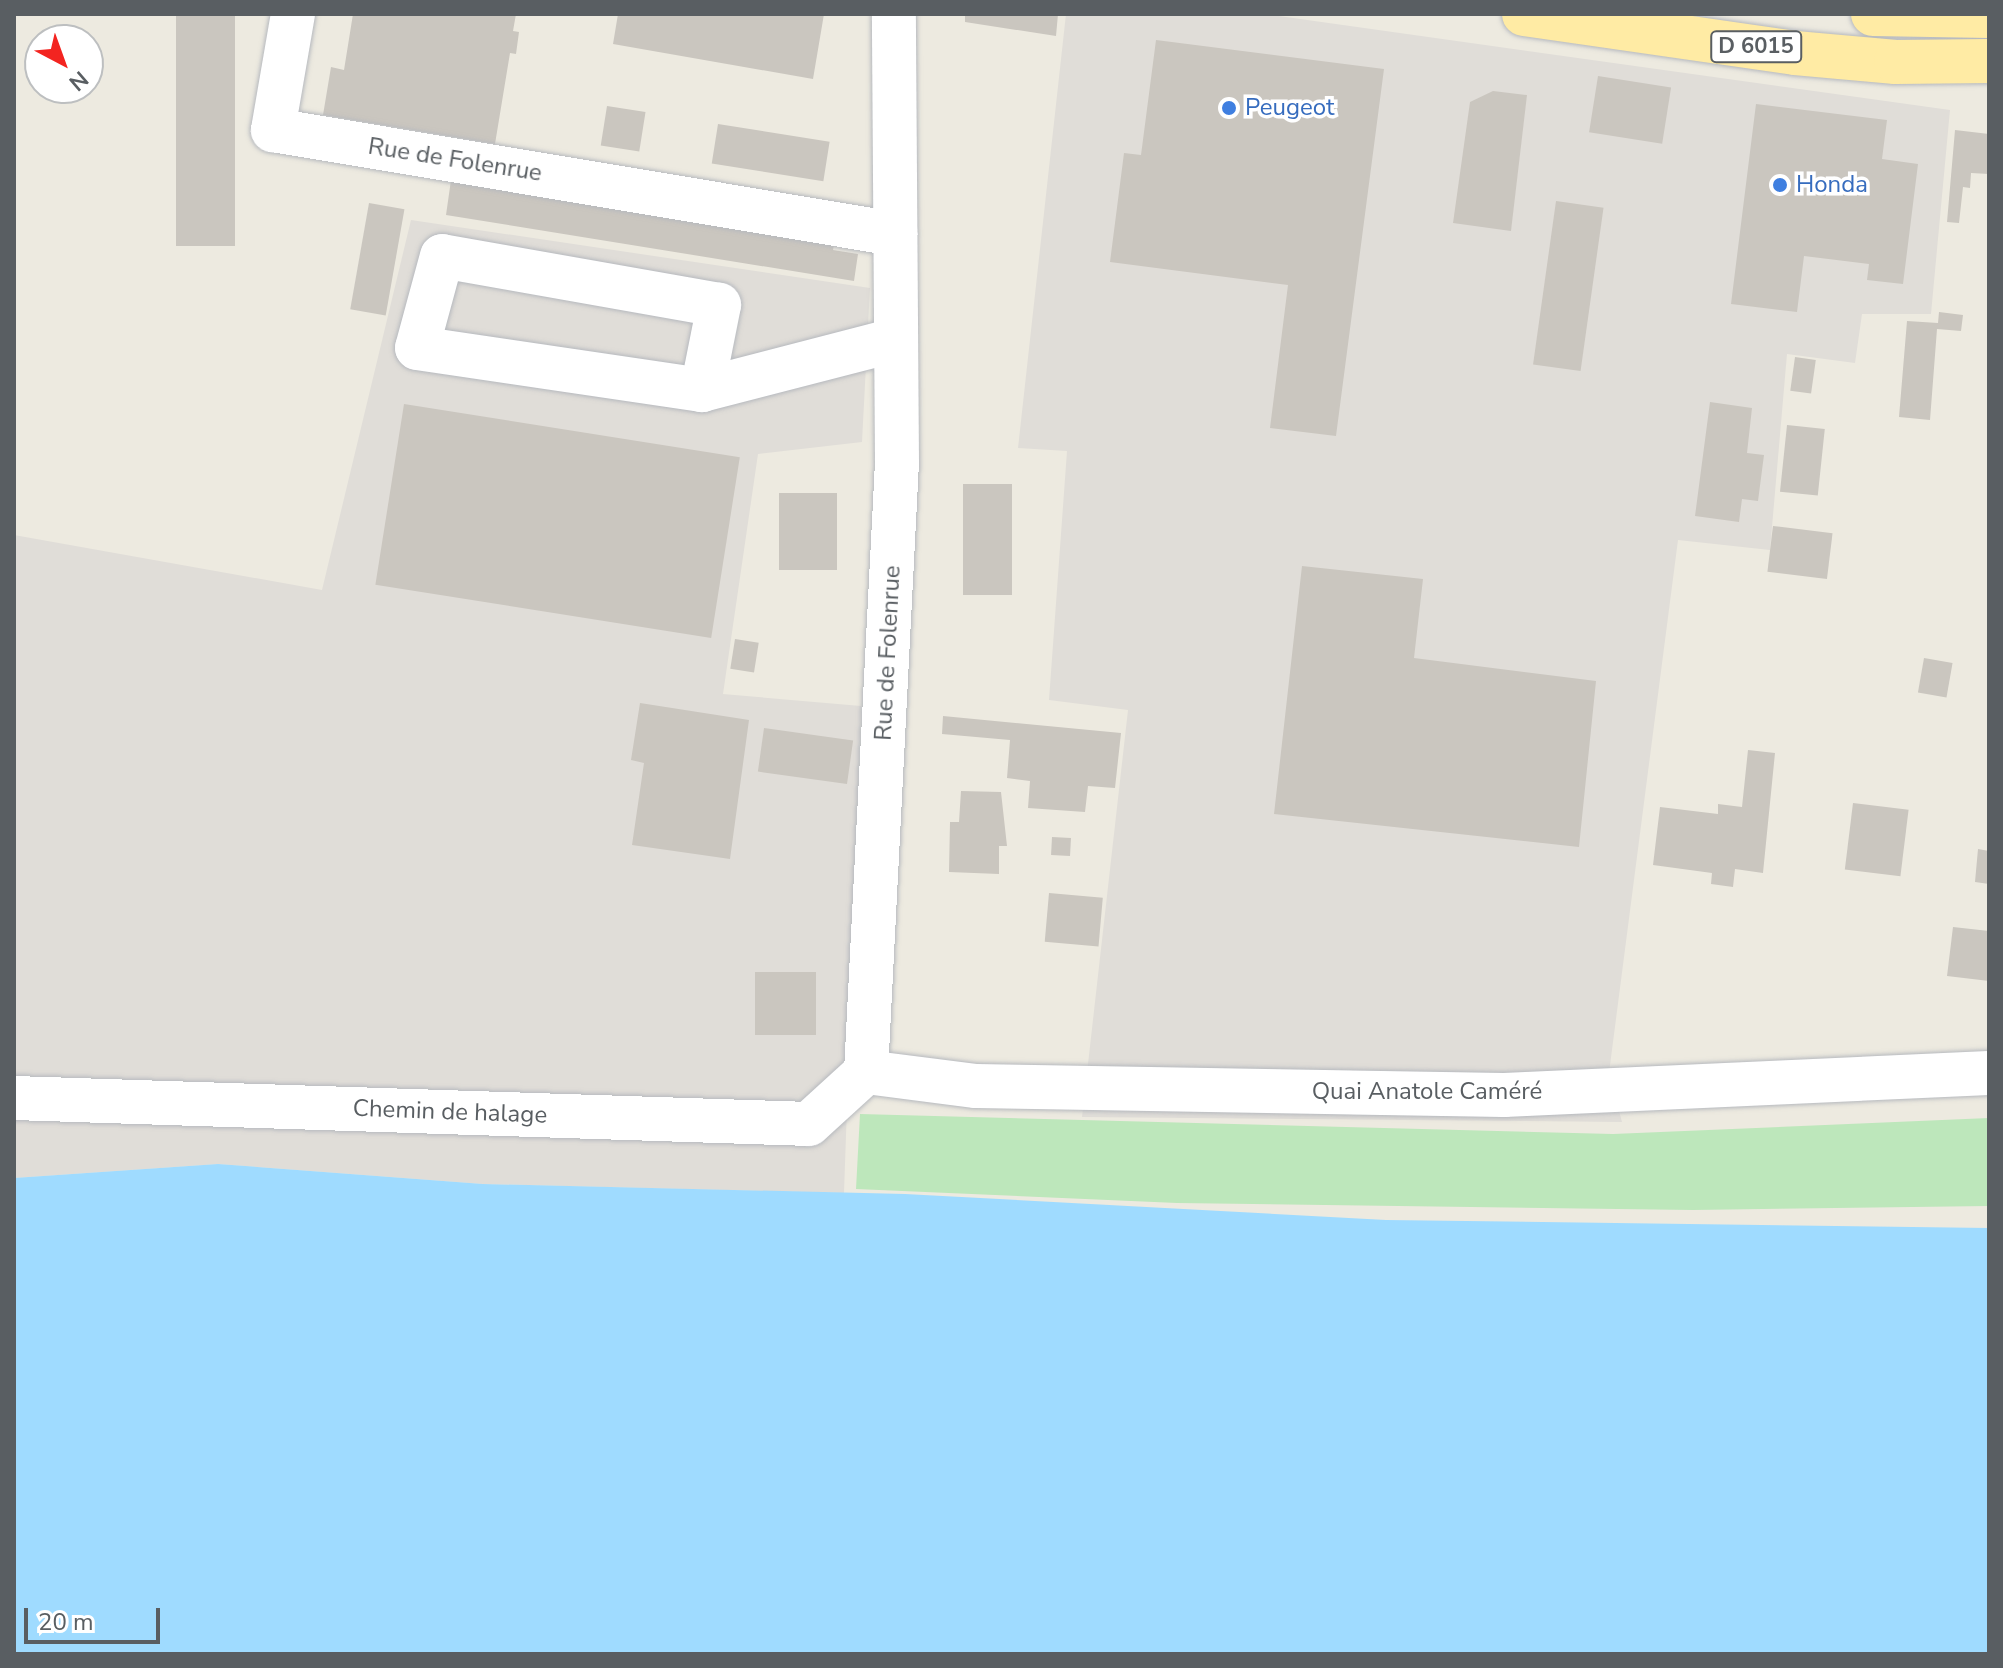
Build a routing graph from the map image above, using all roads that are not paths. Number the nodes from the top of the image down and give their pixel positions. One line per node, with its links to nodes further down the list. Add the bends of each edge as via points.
1 (293, 14): 7 (street, Rue de Folenrue, via 273,130)
2 (894, 14): 7 (street, Rue de Folenrue)
3 (1524, 14): 6 (main road, D 6015, via 1795,53 1896,62)
4 (1873, 14): 5 (main road)
5 (1989, 16)
6 (1989, 61)
7 (895, 234): 8 (street, Rue de Folenrue)
8 (896, 340): 9 (street); 10 (street, Rue de Folenrue, via 897,463)
9 (702, 390): 9 (street, via 417,348 442,256 719,305)
10 (866, 1072): 11 (street, Quai Anatole Caméré, via 976,1086 1504,1095); 12 (street, Chemin de halage, via 809,1124)
11 (1989, 1073)
12 (14, 1098)

